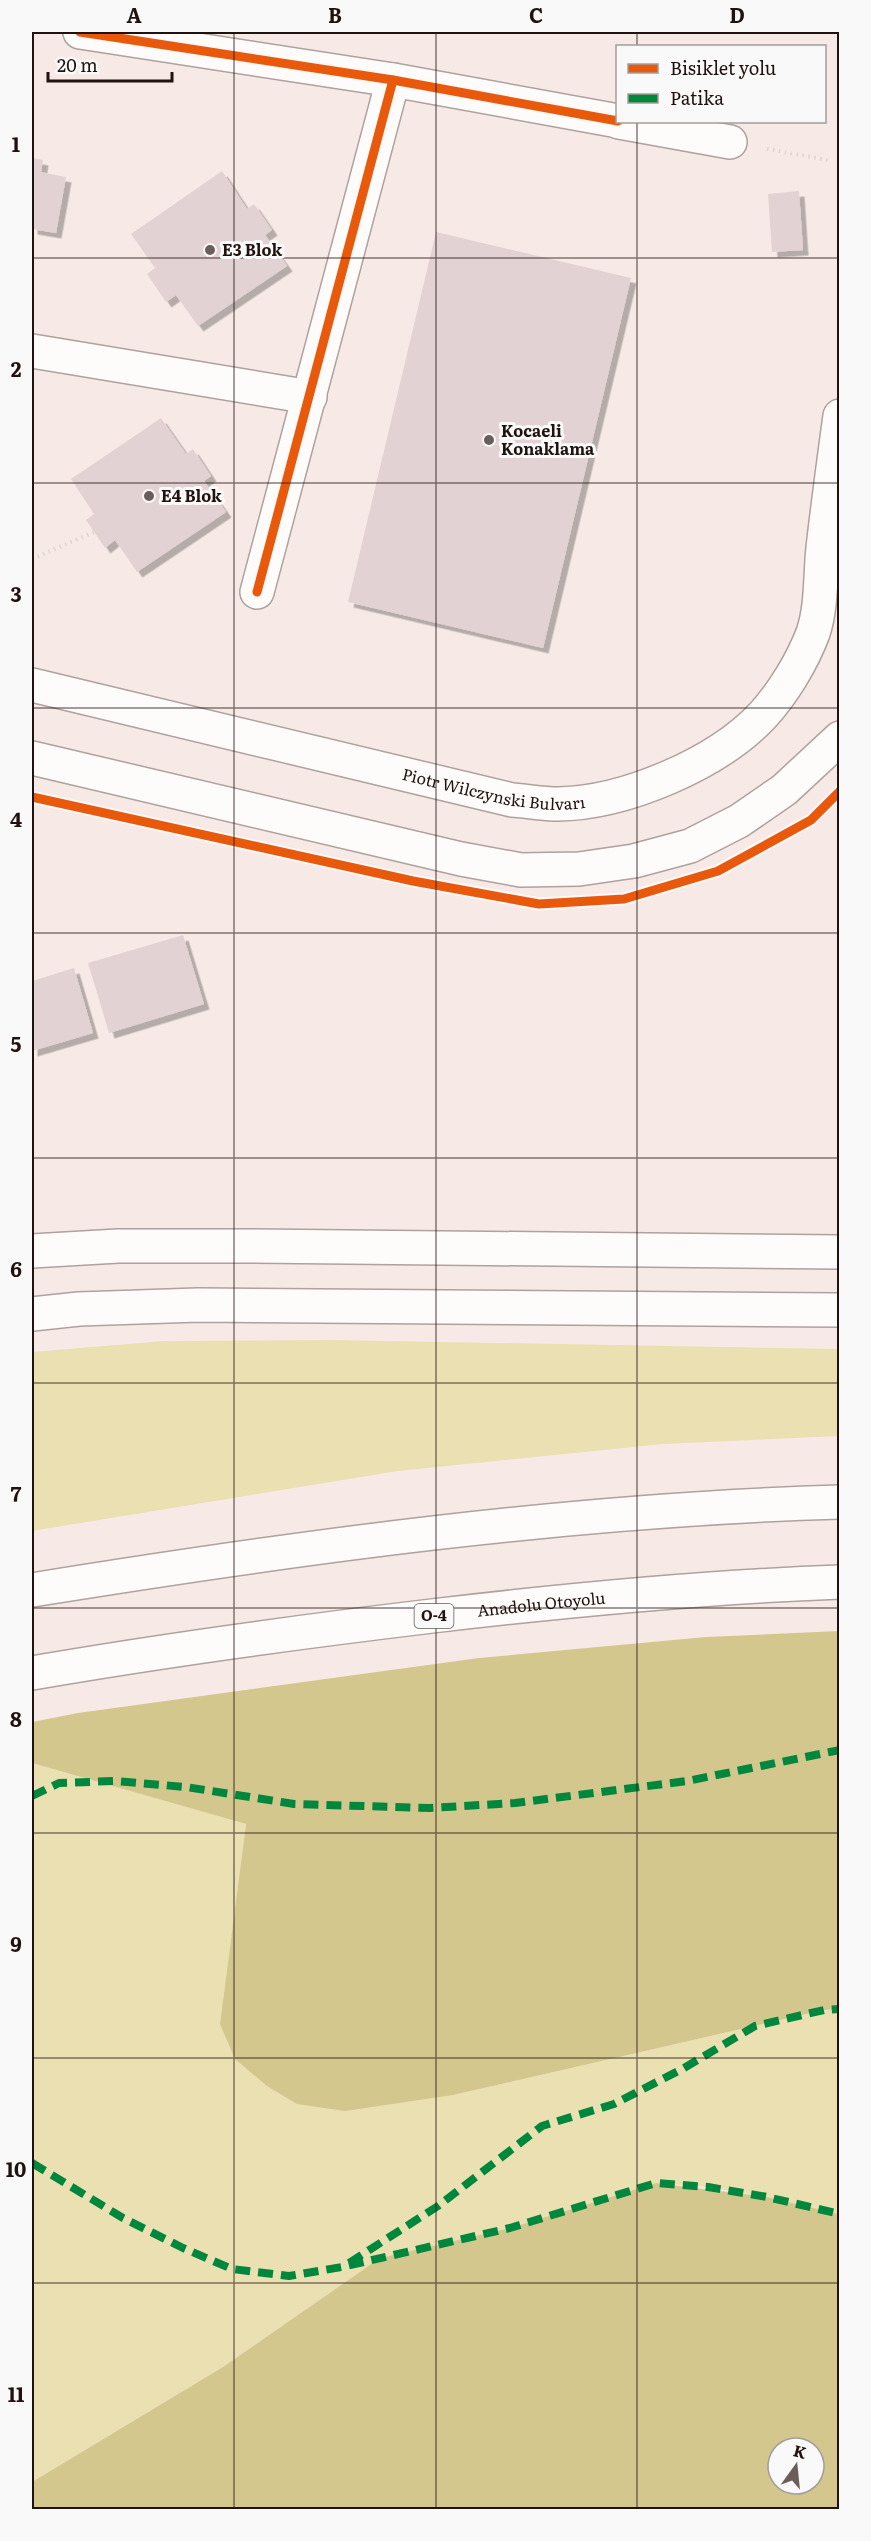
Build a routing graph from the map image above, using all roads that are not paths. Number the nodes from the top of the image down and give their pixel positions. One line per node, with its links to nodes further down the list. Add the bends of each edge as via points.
1 (80, 32): 2 (main road)
2 (393, 80): 3 (main road); 7 (main road)
3 (616, 121)
4 (629, 123): 5 (main road)
5 (730, 142)
6 (32, 351): 7 (main road)
7 (310, 397): 11 (main road)
8 (840, 416): 10 (main road, Piotr Wilczynski Bulvarı)
9 (840, 508): 10 (main road, Piotr Wilczynski Bulvarı, via 832,519)
10 (823, 549): 12 (main road, Piotr Wilczynski Bulvarı, via 825,581); 13 (main road, Piotr Wilczynski Bulvarı, via 819,612 812,635 789,680 762,715 717,752 667,779 616,796 559,804 512,800)
11 (257, 592)
12 (840, 612)
13 (32, 685)
14 (840, 738): 15 (main road, via 784,790 739,821 690,846 634,861 579,869 521,870 461,859)
15 (32, 758)
16 (32, 1251): 17 (main road, via 118,1246 264,1246)
17 (840, 1252)
18 (840, 1310): 19 (main road, via 198,1305)
19 (32, 1314)
20 (840, 1502): 22 (main road, via 747,1505 535,1523 254,1555)
21 (840, 1582): 23 (main road, Anadolu Otoyolu / O-4, via 742,1586 538,1604 265,1636)
22 (32, 1590)
23 (32, 1673)

